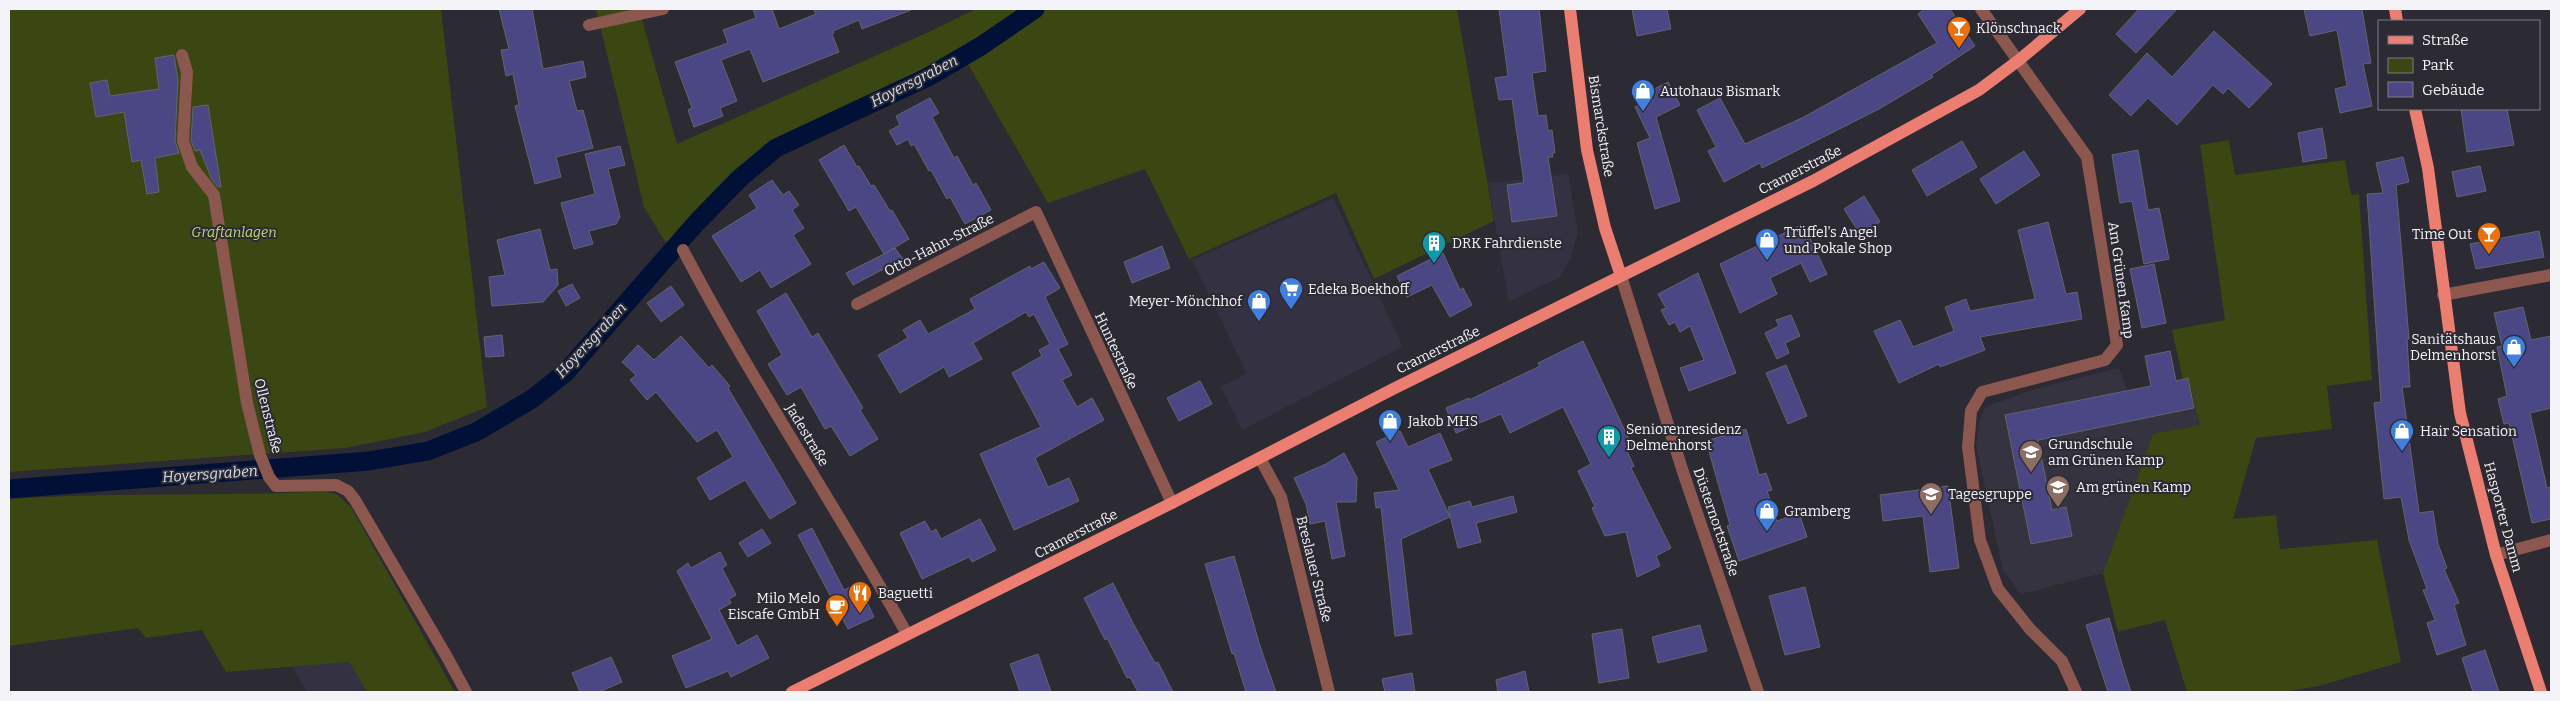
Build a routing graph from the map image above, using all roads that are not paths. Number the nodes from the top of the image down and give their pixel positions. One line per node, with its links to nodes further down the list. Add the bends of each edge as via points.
1 (663, 9): 5 (street)
2 (1570, 9): 12 (main road, Bismarckstraße, via 1587,150)
3 (1981, 9): 7 (street, Am Grünen Kamp)
4 (2080, 9): 7 (main road, Cramerstraße)
5 (589, 26)
6 (182, 55): 20 (street, Ollenstraße, via 187,72 183,141 192,167 214,194 247,402 269,477 276,486 336,485 348,491)
7 (2019, 60): 12 (main road, Cramerstraße, via 1978,90 1937,114 1813,181); 24 (street, Am Grünen Kamp, via 2087,157 2117,346 2105,360 1982,392 1971,411 1968,447 1980,540 1998,589 2030,629 2062,661)
8 (2415, 110): 13 (main road, Hasporter Damm, via 2428,168)
9 (1036, 212): 14 (street, Otto-Hahn-Straße); 16 (street, Huntestraße)
10 (683, 250): 19 (street, Jadestraße, via 747,366)
11 (2551, 275): 13 (street)
12 (1621, 276): 15 (main road, Cramerstraße); 23 (street, Düsternortstraße)
13 (2443, 295): 18 (main road, Hasporter Damm, via 2460,413)
14 (857, 304)
15 (1260, 458): 16 (main road, Cramerstraße); 22 (street, Breslauer Straße, via 1281,498)
16 (1172, 503): 19 (main road, Cramerstraße)
17 (2551, 540): 18 (street)
18 (2496, 555): 25 (main road, Hasporter Damm)
19 (907, 634): 21 (main road, Cramerstraße)
20 (466, 692)
21 (792, 692)
22 (1329, 692)
23 (1758, 692)
24 (2076, 692)
25 (2541, 692)

